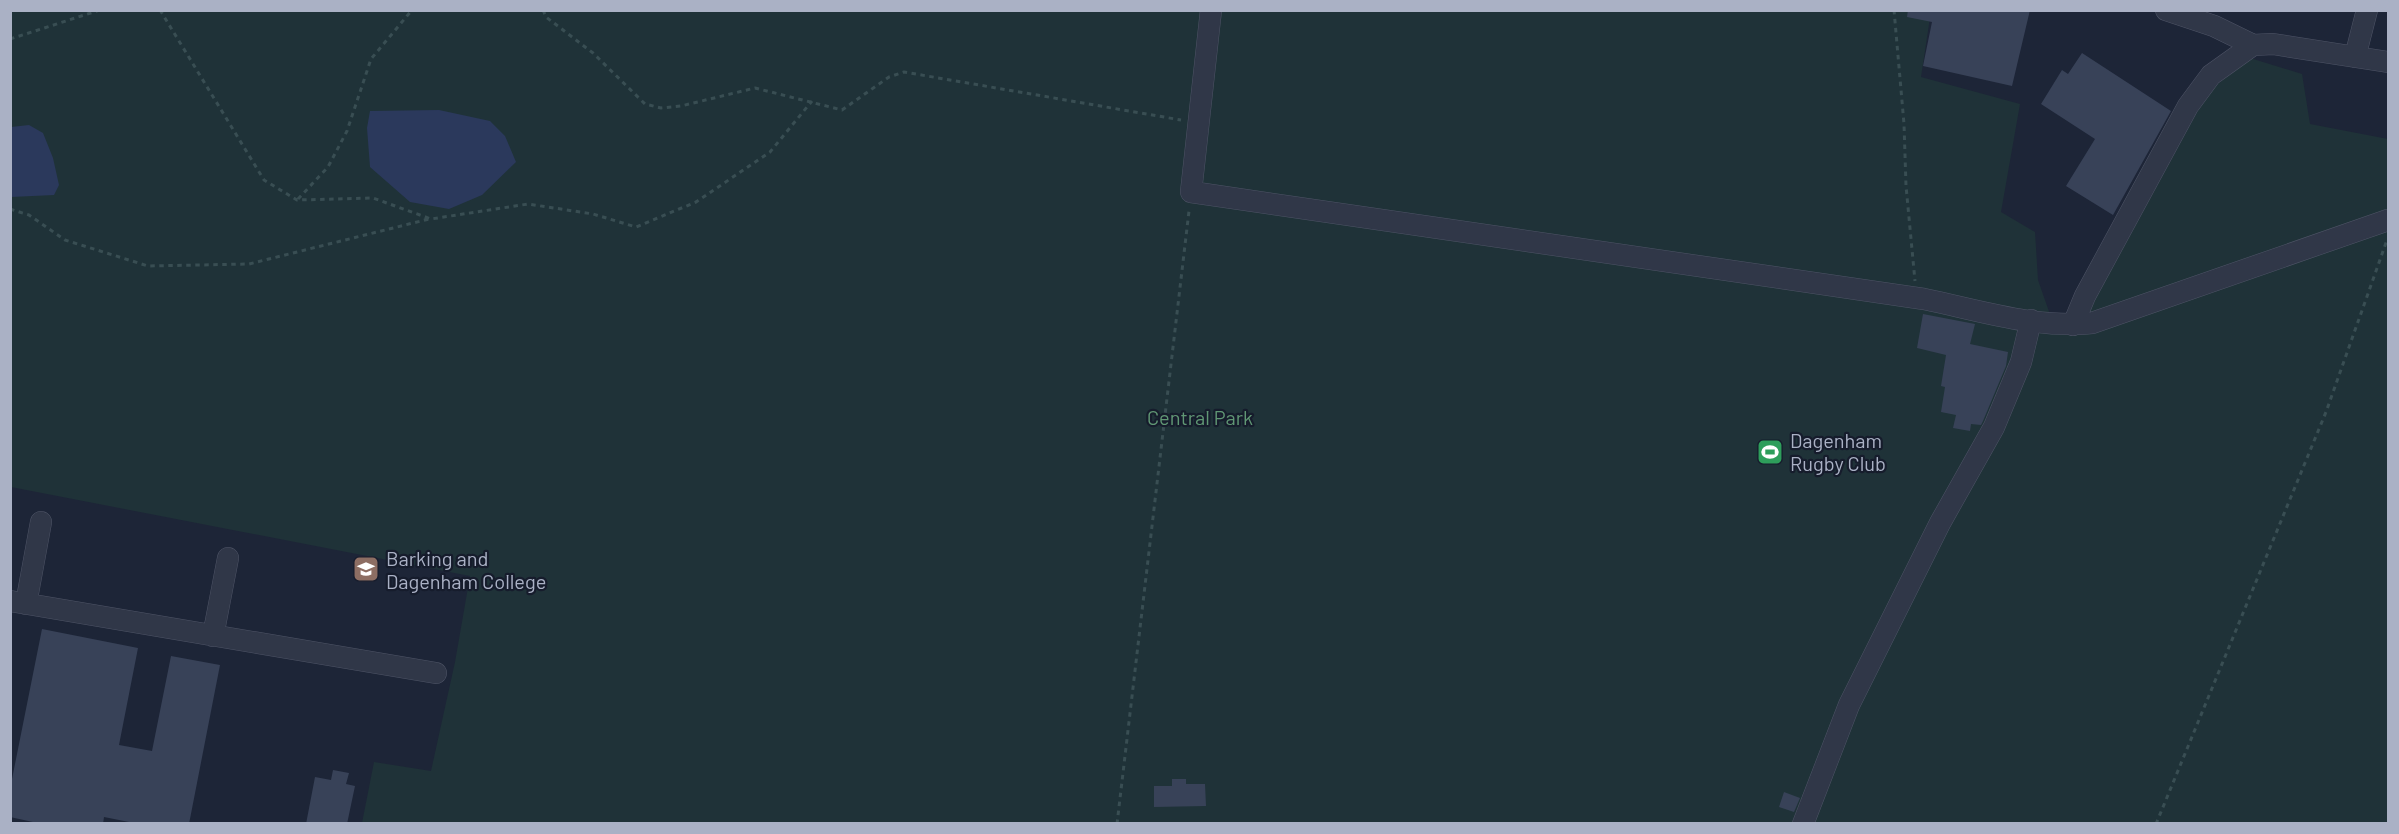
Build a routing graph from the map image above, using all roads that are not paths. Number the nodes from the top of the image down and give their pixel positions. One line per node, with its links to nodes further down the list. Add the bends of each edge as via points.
1 (1211, 10): 8 (street, via 1191,192 1919,298)
2 (2166, 10): 4 (street, via 2214,26)
3 (2367, 10): 5 (street)
4 (2253, 45): 5 (street, via 2273,44); 9 (street, via 2211,75 2188,106)
5 (2355, 57): 6 (street)
6 (2388, 62)
7 (2388, 220): 9 (street, via 2092,323)
8 (2031, 320): 9 (street); 15 (street, via 2020,362 1994,427 1940,523 1849,705)
9 (2073, 325)
10 (41, 522): 12 (street)
11 (228, 558): 13 (street)
12 (18, 602): 13 (street)
13 (213, 636): 14 (street)
14 (436, 673)
15 (1803, 824)

